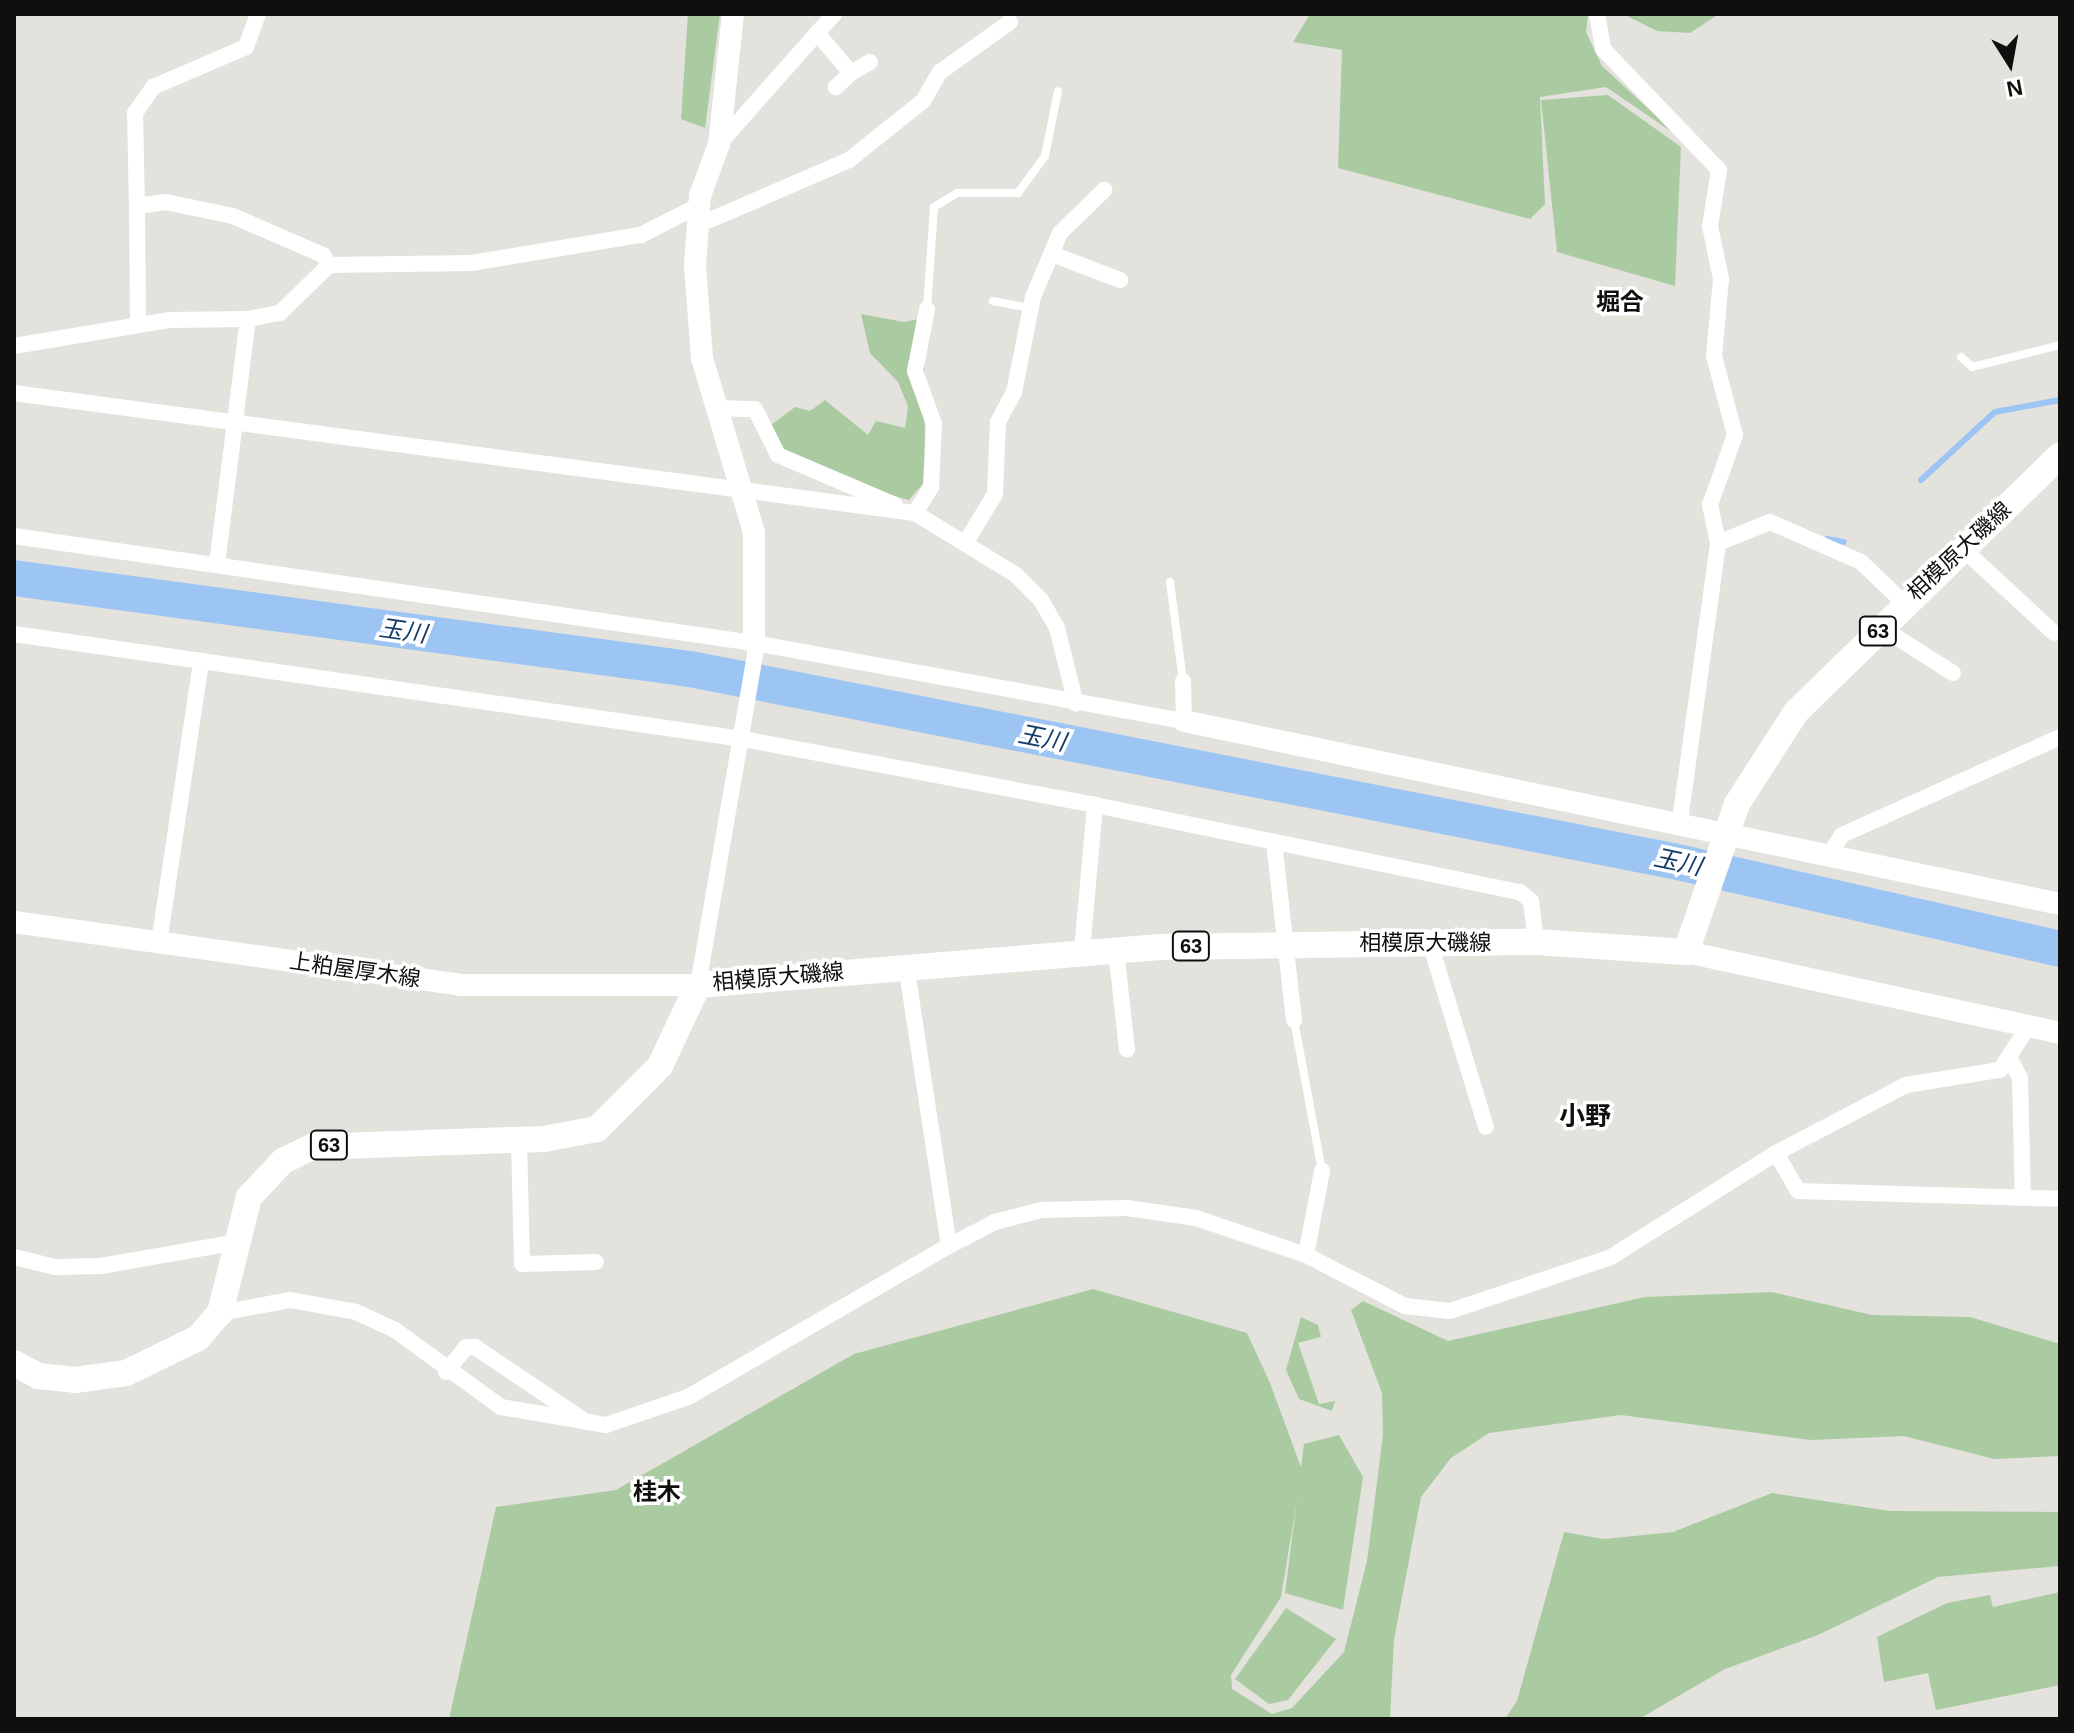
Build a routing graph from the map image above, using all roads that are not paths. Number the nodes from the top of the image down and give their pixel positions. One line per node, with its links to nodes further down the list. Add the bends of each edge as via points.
1 (258, 14): 13 (street, via 246,47 142,98 135,113)
2 (733, 14): 11 (street)
3 (834, 14): 6 (street)
4 (1597, 14): 35 (street, via 1603,49 1719,170 1710,226 1721,279 1714,356 1735,435 1710,505)
5 (1010, 22): 14 (street, via 940,72 923,101 849,160)
6 (817, 33): 8 (street); 11 (street)
7 (870, 62): 8 (street)
8 (851, 73): 9 (street)
9 (836, 87)
10 (1058, 91): 20 (lane, via 1045,156 1018,193 957,193 934,207)
11 (719, 144): 14 (street)
12 (1104, 190): 15 (street, via 1060,233)
13 (137, 206): 16 (street, via 166,202 233,216 323,255); 22 (street)
14 (697, 216): 16 (street, via 641,235 471,263); 27 (street, via 702,358)
15 (1052, 254): 17 (street); 19 (street)
16 (329, 265): 21 (street, via 280,313)
17 (1120, 280)
18 (993, 301): 19 (lane)
19 (1030, 308): 34 (street, via 1014,392 998,422 995,494)
20 (927, 309): 32 (street, via 915,371 933,414 933,456 931,487)
21 (248, 319): 22 (street); 28 (street)
22 (138, 324): 24 (street)
23 (2060, 345): 25 (lane, via 1972,367)
24 (14, 346)
25 (1961, 357)
26 (14, 393): 28 (street)
27 (717, 408): 30 (street); 31 (street, via 755,409 778,455 891,499)
28 (235, 422): 30 (street); 37 (street)
29 (2057, 464): 36 (main road, 相模原大磯線 / 63)
30 (744, 489): 31 (street); 43 (street, via 754,532)
31 (897, 509): 32 (street)
32 (915, 513): 34 (street)
33 (14, 536): 37 (street)
34 (966, 542): 47 (street, via 1041,600 1057,628)
35 (1718, 543): 39 (street, via 1770,522 1861,562); 52 (street)
36 (1962, 548): 39 (main road, 相模原大磯線 / 63); 42 (street)
37 (217, 564): 43 (street)
38 (1170, 582): 46 (lane)
39 (1904, 603): 40 (main road, 相模原大磯線 / 63)
40 (1882, 628): 45 (street); 53 (main road, 相模原大磯線 / 63, via 1796,712 1759,763)
41 (14, 634): 44 (street)
42 (2057, 635)
43 (755, 646): 47 (street); 49 (street)
44 (201, 661): 49 (street); 60 (street)
45 (1953, 673)
46 (1183, 681): 48 (street)
47 (1076, 704): 48 (street)
48 (1184, 721): 52 (street)
49 (744, 736): 51 (street); 66 (street, via 715,855)
50 (2060, 737): 55 (street, via 1842,835)
51 (1095, 805): 54 (street); 64 (street)
52 (1680, 821): 53 (street)
53 (1726, 836): 55 (street); 58 (main road, 63)
54 (1274, 842): 59 (street, via 1520,892 1531,901); 62 (street)
55 (1830, 854): 56 (street)
56 (2060, 904)
57 (14, 922): 60 (street, 上粕屋厚木線)
58 (1690, 941): 59 (main road, 相模原大磯線 / 63); 68 (street)
59 (1536, 942): 61 (main road, 相模原大磯線 / 63)
60 (159, 943): 66 (street, 上粕屋厚木線, via 460,985)
61 (1430, 943): 62 (main road, 相模原大磯線 / 63); 72 (street)
62 (1280, 944): 63 (main road, 相模原大磯線 / 63); 67 (street)
63 (1116, 950): 64 (main road, 相模原大磯線 / 63); 70 (street)
64 (1082, 951): 65 (main road, 相模原大磯線 / 63)
65 (906, 965): 66 (main road, 相模原大磯線 / 63); 79 (street)
66 (698, 985): 73 (main road, 相模原大磯線 / 63, via 668,1054 614,1120 577,1134)
67 (1294, 1020): 75 (lane)
68 (2028, 1027): 69 (street); 71 (street)
69 (2060, 1033)
70 (1127, 1049)
71 (2011, 1061): 74 (street, via 1982,1076 1906,1085); 76 (street, via 2020,1078)
72 (1486, 1127)
73 (519, 1140): 78 (main road, 相模原大磯線 / 63, via 312,1147 263,1177); 82 (street, via 522,1264)
74 (1776, 1153): 76 (street, via 1798,1191); 80 (street, via 1611,1257 1461,1308 1405,1306)
75 (1322, 1171): 80 (street)
76 (2023, 1198): 77 (street)
77 (2060, 1199)
78 (233, 1243): 81 (street, via 101,1266 55,1267); 83 (main road, 相模原大磯線 / 63)
79 (949, 1246): 80 (street, via 995,1222 1041,1210 1127,1208 1196,1218); 86 (street, via 688,1397 643,1416)
80 (1306, 1255)
81 (14, 1257)
82 (596, 1262)
83 (220, 1313): 84 (main road, via 171,1357 126,1373 75,1380 38,1376); 85 (street, via 290,1300 325,1304 395,1330)
84 (14, 1363)
85 (446, 1372): 86 (street, via 501,1407); 86 (street, via 466,1347 475,1347)
86 (587, 1423)

